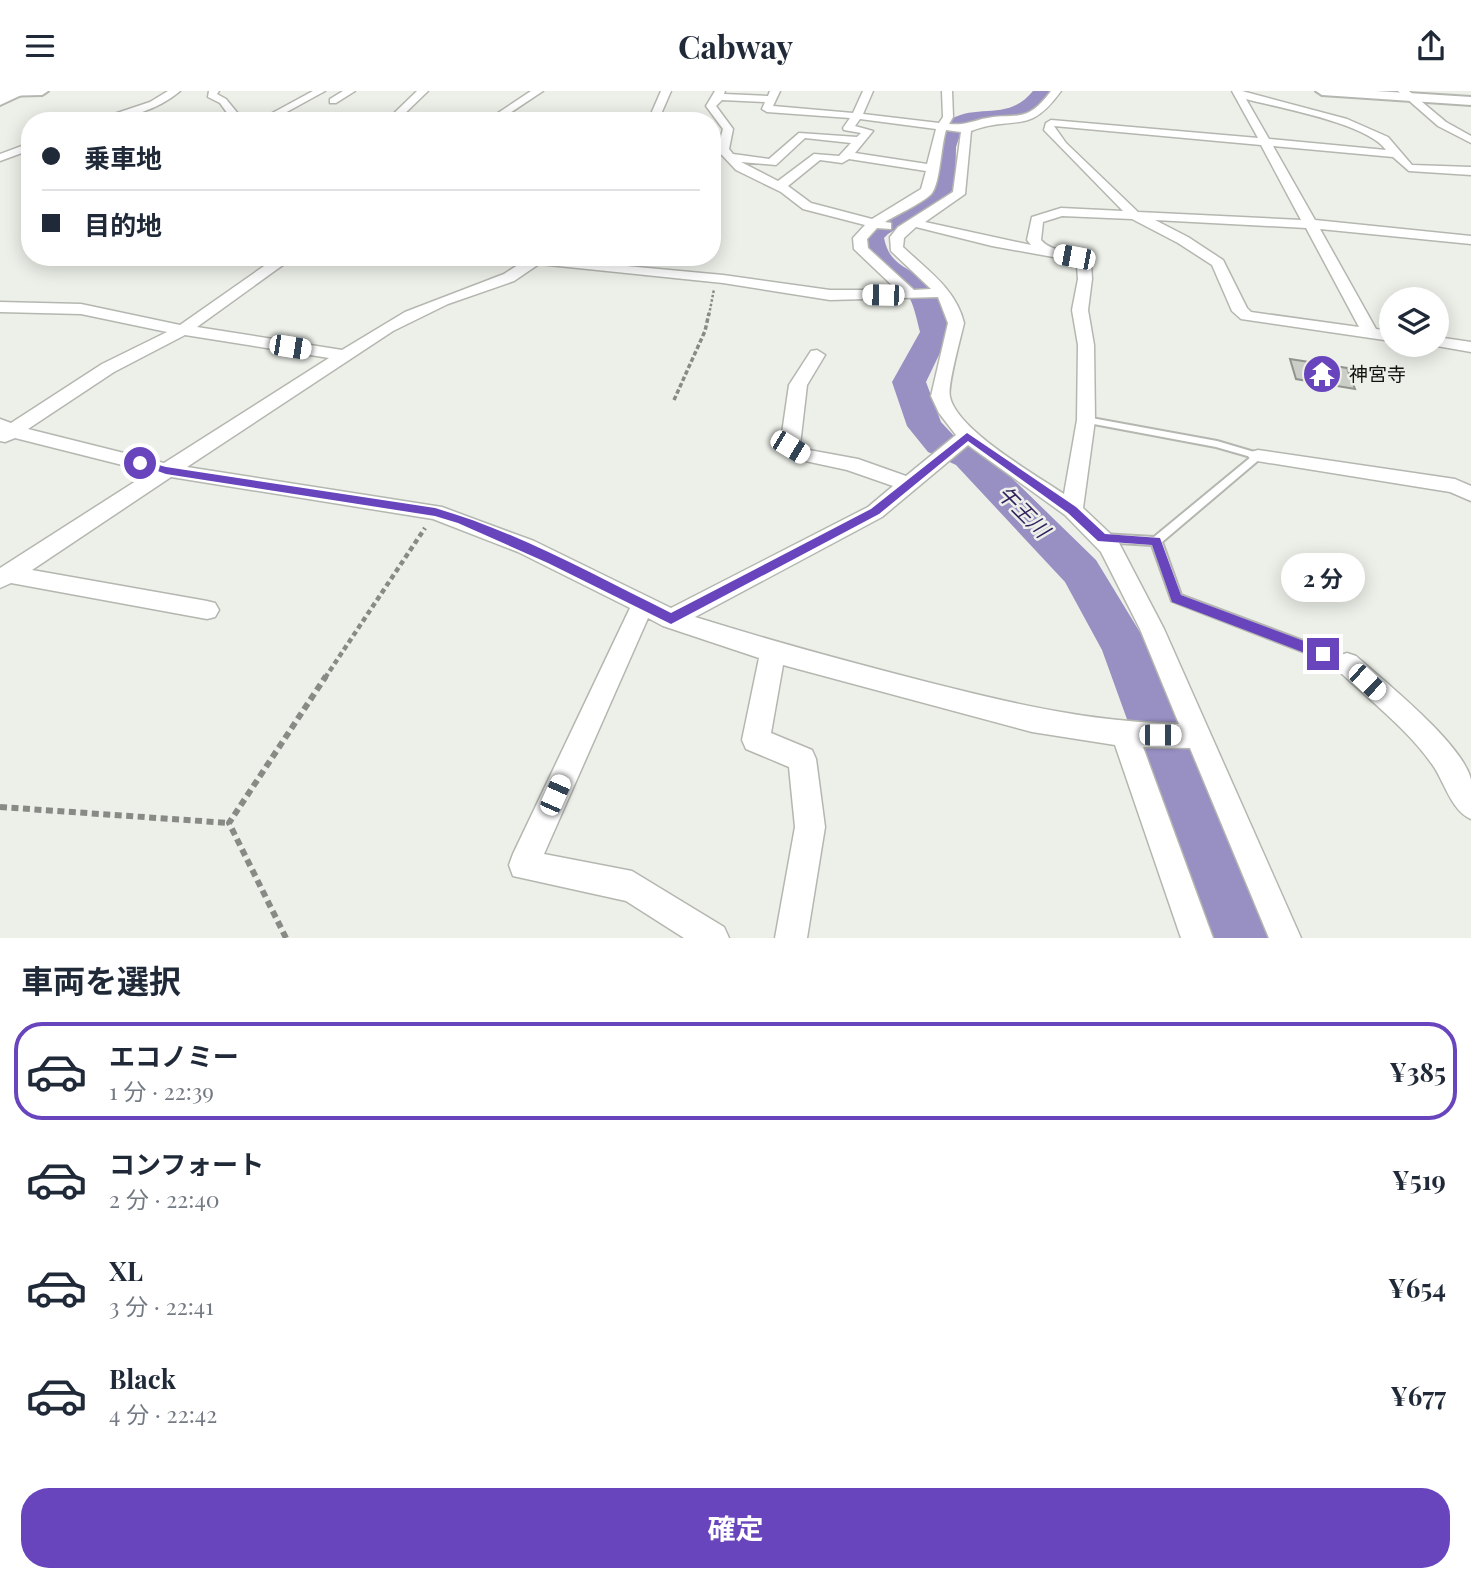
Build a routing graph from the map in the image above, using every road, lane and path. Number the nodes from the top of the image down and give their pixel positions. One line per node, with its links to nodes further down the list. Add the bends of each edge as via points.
1 (22, 91): 2 (street); 14 (street); 19 (main road)
2 (42, 91)
3 (175, 91): 22 (street)
4 (214, 91): 23 (street, via 211,95)
5 (320, 91): 24 (street)
6 (351, 91): 20 (street)
7 (423, 91): 25 (street)
8 (538, 91): 26 (street)
9 (666, 91): 27 (street)
10 (868, 91): 29 (street)
11 (947, 91): 34 (street, via 948,117)
12 (1056, 91): 30 (street, via 1042,110)
13 (1322, 91): 17 (street)
14 (0, 92)
15 (1238, 92): 39 (street); 42 (street, via 1343,121 1384,139)
16 (719, 94): 18 (street); 28 (street, via 711,106)
17 (1407, 94): 21 (street); 37 (street, via 1442,124)
18 (773, 95): 29 (street, via 767,109)
19 (0, 100)
20 (332, 101)
21 (1471, 101)
22 (127, 112)
23 (232, 112)
24 (280, 112)
25 (401, 112)
26 (506, 112)
27 (657, 112)
28 (715, 112)
29 (857, 115): 32 (street); 36 (street, via 849,128)
30 (1024, 119): 33 (street); 35 (street, via 984,122)
31 (721, 120): 41 (street, via 728,129)
32 (881, 120): 34 (street); 36 (street)
33 (1051, 124): 39 (street); 48 (street, via 1048,128 1062,145)
34 (941, 126): 35 (street); 45 (street)
35 (965, 129): 51 (street, via 959,194)
36 (869, 131): 38 (street)
37 (1471, 140)
38 (860, 141): 41 (street, via 803,135 772,163); 43 (street)
39 (1263, 142): 42 (street); 50 (street)
40 (21, 150): 44 (street)
41 (721, 152): 47 (street, via 747,172)
42 (1395, 154): 46 (street, via 1409,168)
43 (848, 155): 45 (street); 47 (street, via 842,160 818,156)
44 (0, 158)
45 (934, 169): 49 (street, via 927,191)
46 (1471, 171)
47 (780, 186): 49 (street, via 807,206)
48 (1133, 215): 50 (street); 53 (street, via 1049,214 1037,220 1034,240); 62 (street, via 1218,263 1240,311 1247,316)
49 (874, 223): 51 (street); 59 (street, via 860,238 861,249)
50 (1311, 224): 52 (street); 62 (street)
51 (905, 227): 53 (street); 58 (street, via 896,248)
52 (1471, 240)
53 (1042, 251): 69 (street, via 1081,259 1084,264 1080,310 1086,345)
54 (274, 266): 61 (street)
55 (526, 266): 66 (street, via 490,286 398,322)
56 (597, 266): 57 (street)
57 (717, 278): 59 (street, via 830,295); 68 (path, via 705,331)
58 (940, 292): 59 (street); 71 (street, via 955,312 956,323 940,396)
59 (910, 295)
60 (0, 307): 61 (street, via 81,309)
61 (183, 330): 66 (street); 70 (street, via 108,368)
62 (1371, 334): 63 (street)
63 (1379, 335)
64 (1449, 344): 65 (street)
65 (1471, 347)
66 (344, 355): 73 (street)
67 (817, 355): 74 (street, via 798,385 790,447)
68 (674, 400)
69 (1086, 420): 72 (lane); 76 (street)
70 (4, 432): 73 (street)
71 (964, 439): 74 (street); 76 (street)
72 (1258, 456): 75 (street, via 1455,486); 79 (lane)
73 (166, 470): 77 (street); 80 (street)
74 (908, 484): 83 (street, via 875,512)
75 (1471, 494)
76 (1072, 510): 78 (street)
77 (435, 512): 81 (street, via 541,554); 90 (path)
78 (1102, 538): 79 (lane); 87 (street, via 1152,629)
79 (1156, 541): 85 (lane, via 1176,598)
80 (4, 576): 82 (street)
81 (643, 605): 83 (street); 92 (street, via 524,865 632,887)
82 (207, 610)
83 (671, 619): 84 (street)
84 (773, 652): 86 (street, via 1032,720); 93 (street, via 756,740 802,759 810,827)
85 (1347, 663): 88 (street, via 1428,738)
86 (1130, 735): 87 (street); 94 (street)
87 (1192, 735): 95 (street)
88 (1471, 804)
89 (0, 807): 90 (path)
90 (229, 823): 91 (path)
91 (286, 938)
92 (713, 938)
93 (791, 938)
94 (1197, 938)
95 (1285, 938)

